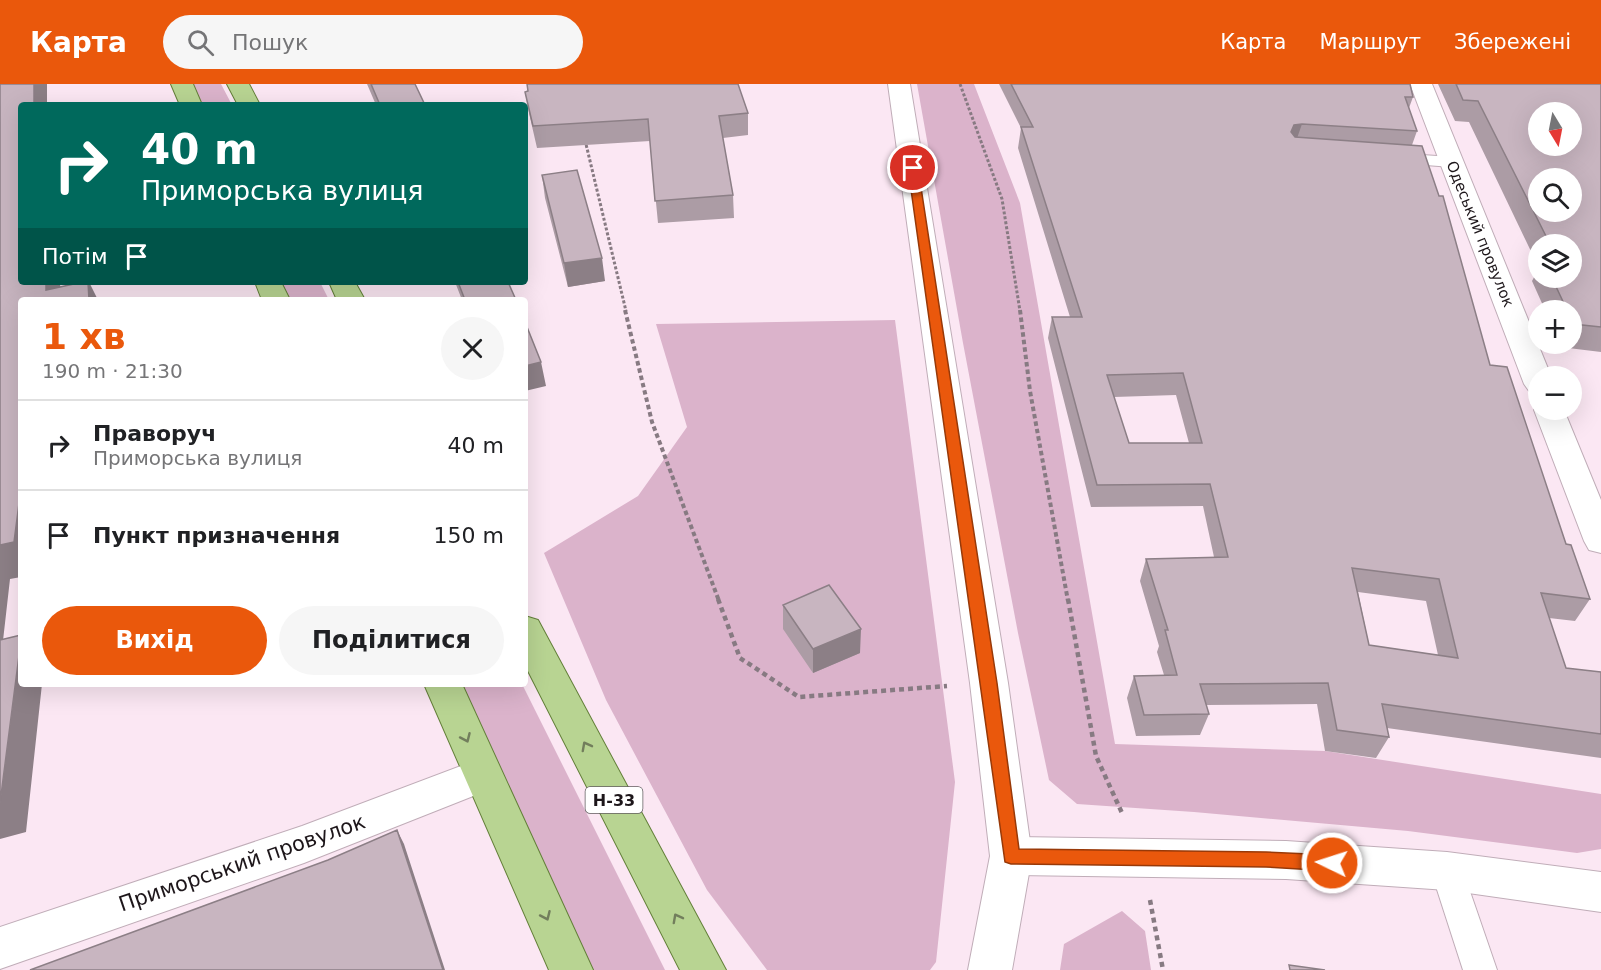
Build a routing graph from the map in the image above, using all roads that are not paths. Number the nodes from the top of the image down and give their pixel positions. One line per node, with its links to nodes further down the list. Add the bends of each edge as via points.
1 (182, 84): 5 (main road)
2 (238, 84): 6 (main road)
3 (899, 84): 15 (street, via 989,683)
4 (1421, 84): 8 (street, Одеський провулок)
5 (190, 102)
6 (247, 102)
7 (1373, 157): 8 (lane)
8 (1452, 162): 9 (street, Одеський провулок)
9 (1532, 366)
10 (1553, 420): 11 (street)
11 (1601, 541)
12 (528, 636): 20 (main road, Н-33, one-way to 12)
13 (444, 687): 14 (main road, one-way to 14)
14 (482, 775): 18 (street, Приморський провулок, via 304,844); 19 (main road, one-way to 19)
15 (1011, 856): 16 (street, via 1286,860); 21 (street)
16 (1447, 871): 17 (street); 22 (lane)
17 (1601, 892)
18 (0, 948)
19 (571, 970)
20 (704, 970)
21 (990, 970)
22 (1480, 970)

